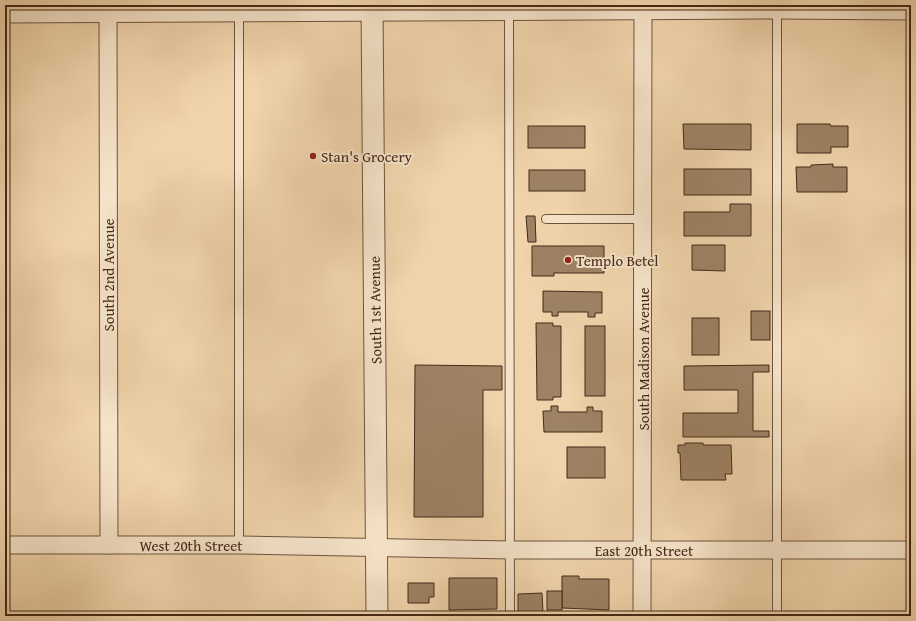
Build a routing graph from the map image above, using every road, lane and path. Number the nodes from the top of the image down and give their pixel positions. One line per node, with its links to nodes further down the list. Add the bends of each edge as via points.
1 (643, 8): 2 (street); 5 (street); 10 (street, South Madison Avenue)
2 (777, 8): 7 (street); 17 (lane)
3 (239, 9): 4 (street); 6 (street); 13 (lane)
4 (372, 9): 5 (street); 14 (street, South 1st Avenue)
5 (509, 9): 15 (lane)
6 (108, 10): 8 (street); 12 (street, South 2nd Avenue)
7 (911, 11)
8 (5, 14)
9 (546, 219): 10 (lane)
10 (643, 219): 16 (street, South Madison Avenue)
11 (5, 545): 12 (street, West 20th Street)
12 (109, 545): 13 (street, West 20th Street)
13 (239, 545): 14 (street, West 20th Street)
14 (377, 547): 15 (street, East 20th Street); 19 (street, South 1st Avenue)
15 (510, 550): 16 (street, East 20th Street); 20 (lane)
16 (643, 550): 17 (street, East 20th Street); 21 (street, South Madison Avenue)
17 (777, 550): 18 (street, East 20th Street); 22 (lane)
18 (911, 550)
19 (377, 616)
20 (510, 616)
21 (642, 616)
22 (777, 616)

